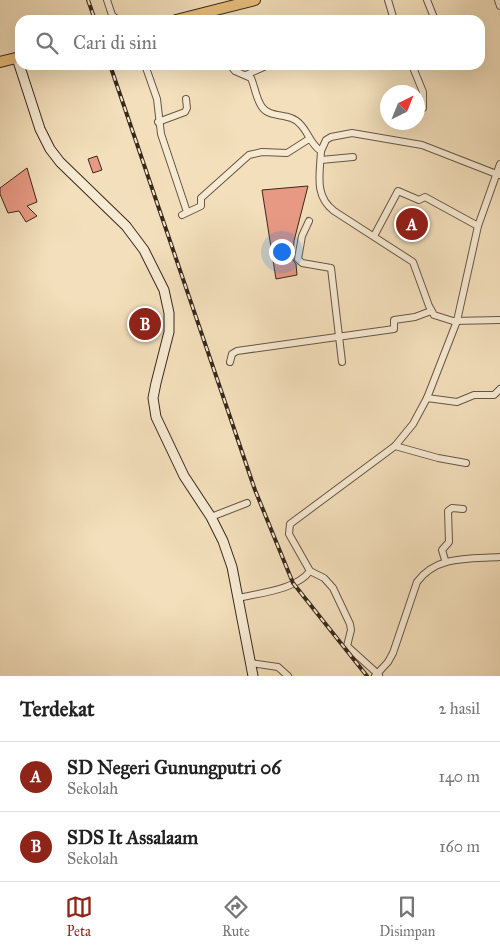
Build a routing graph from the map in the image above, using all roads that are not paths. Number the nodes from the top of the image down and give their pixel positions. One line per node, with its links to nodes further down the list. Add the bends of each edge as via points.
1 (107, 0): 8 (street)
2 (254, 0): 6 (main road)
3 (388, 0): 10 (street)
4 (427, 0): 11 (street)
5 (498, 0): 7 (street)
6 (225, 4): 9 (main road)
7 (500, 6)
8 (112, 15)
9 (198, 15)
10 (392, 15)
11 (433, 15)
12 (15, 59): 13 (main road)
13 (0, 62)
14 (22, 70): 44 (street, via 40,129 50,149 126,226 158,274 167,300 169,332 153,398 156,417 184,476)
15 (147, 70): 22 (street, via 157,99)
16 (238, 70): 19 (street)
17 (257, 70): 19 (street)
18 (414, 70): 20 (street)
19 (246, 75): 23 (street, via 252,79 262,108 293,117)
20 (420, 85)
21 (186, 99): 22 (street, via 184,112)
22 (158, 122): 23 (street, via 185,213 201,206 200,198 248,155 287,153)
23 (309, 139): 24 (street)
24 (321, 151): 26 (street); 28 (street, via 331,137 352,133 422,144)
25 (353, 158): 26 (street)
26 (321, 160): 31 (street, via 319,185 324,202 334,212)
27 (500, 164): 28 (street)
28 (499, 174): 30 (street)
29 (310, 221): 35 (street, via 302,234 298,259 302,263 330,268)
30 (478, 226): 31 (street, via 425,197 419,200 398,191); 34 (street)
31 (374, 236): 32 (street, via 412,262)
32 (431, 311): 34 (street, via 437,318); 35 (street, via 394,320 394,330)
33 (500, 320): 34 (street)
34 (457, 321): 39 (street)
35 (337, 337): 36 (street, via 237,351 232,354); 37 (street)
36 (230, 362)
37 (342, 362)
38 (500, 390): 39 (street, via 494,396 474,395 461,402)
39 (427, 398): 40 (street, via 413,424)
40 (394, 446): 41 (street); 47 (street, via 290,524 289,534)
41 (466, 463)
42 (247, 503): 44 (street)
43 (463, 508): 46 (street, via 448,511 449,542 442,550)
44 (211, 517): 48 (street, via 229,558)
45 (500, 557): 46 (street)
46 (445, 560): 50 (street, via 416,582 402,630 388,662)
47 (310, 571): 48 (street, via 293,583); 50 (street, via 324,578 333,588 350,624 347,646)
48 (238, 598): 49 (street)
49 (251, 663): 51 (street); 52 (street, via 278,666)
50 (378, 675)
51 (253, 676)
52 (288, 676)

